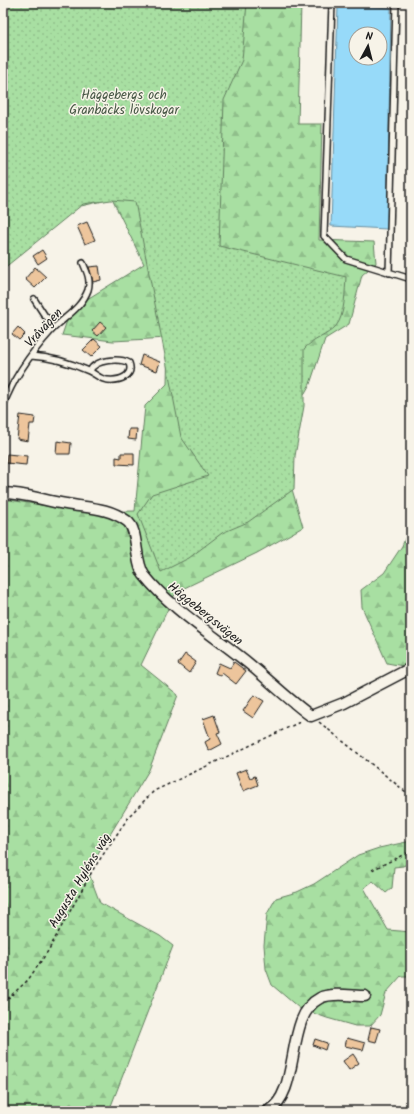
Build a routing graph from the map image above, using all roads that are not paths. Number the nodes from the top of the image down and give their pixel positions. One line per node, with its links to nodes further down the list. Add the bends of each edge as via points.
1 (332, 3): 4 (lane, via 324,236 346,259)
2 (396, 3): 4 (lane)
3 (83, 263): 7 (lane, Vråvägen, via 89,280 84,297 76,309)
4 (389, 273): 5 (lane)
5 (411, 279)
6 (34, 299): 7 (lane, via 45,316 51,320)
7 (50, 332): 8 (lane, Vråvägen)
8 (31, 356): 9 (lane, via 43,356); 10 (lane, Vråvägen, via 8,391)
9 (90, 371): 9 (lane, via 102,379 115,380 129,375 131,369 129,363 124,360 108,361 96,365)
10 (3, 406)
11 (3, 493): 12 (street, Häggebergsvägen, via 95,507 128,522 135,538 137,558 143,574 157,590 311,716 344,703)
12 (411, 668)
13 (365, 996): 14 (street, via 333,995 320,998 305,1013 284,1093 278,1104)
14 (268, 1111)

